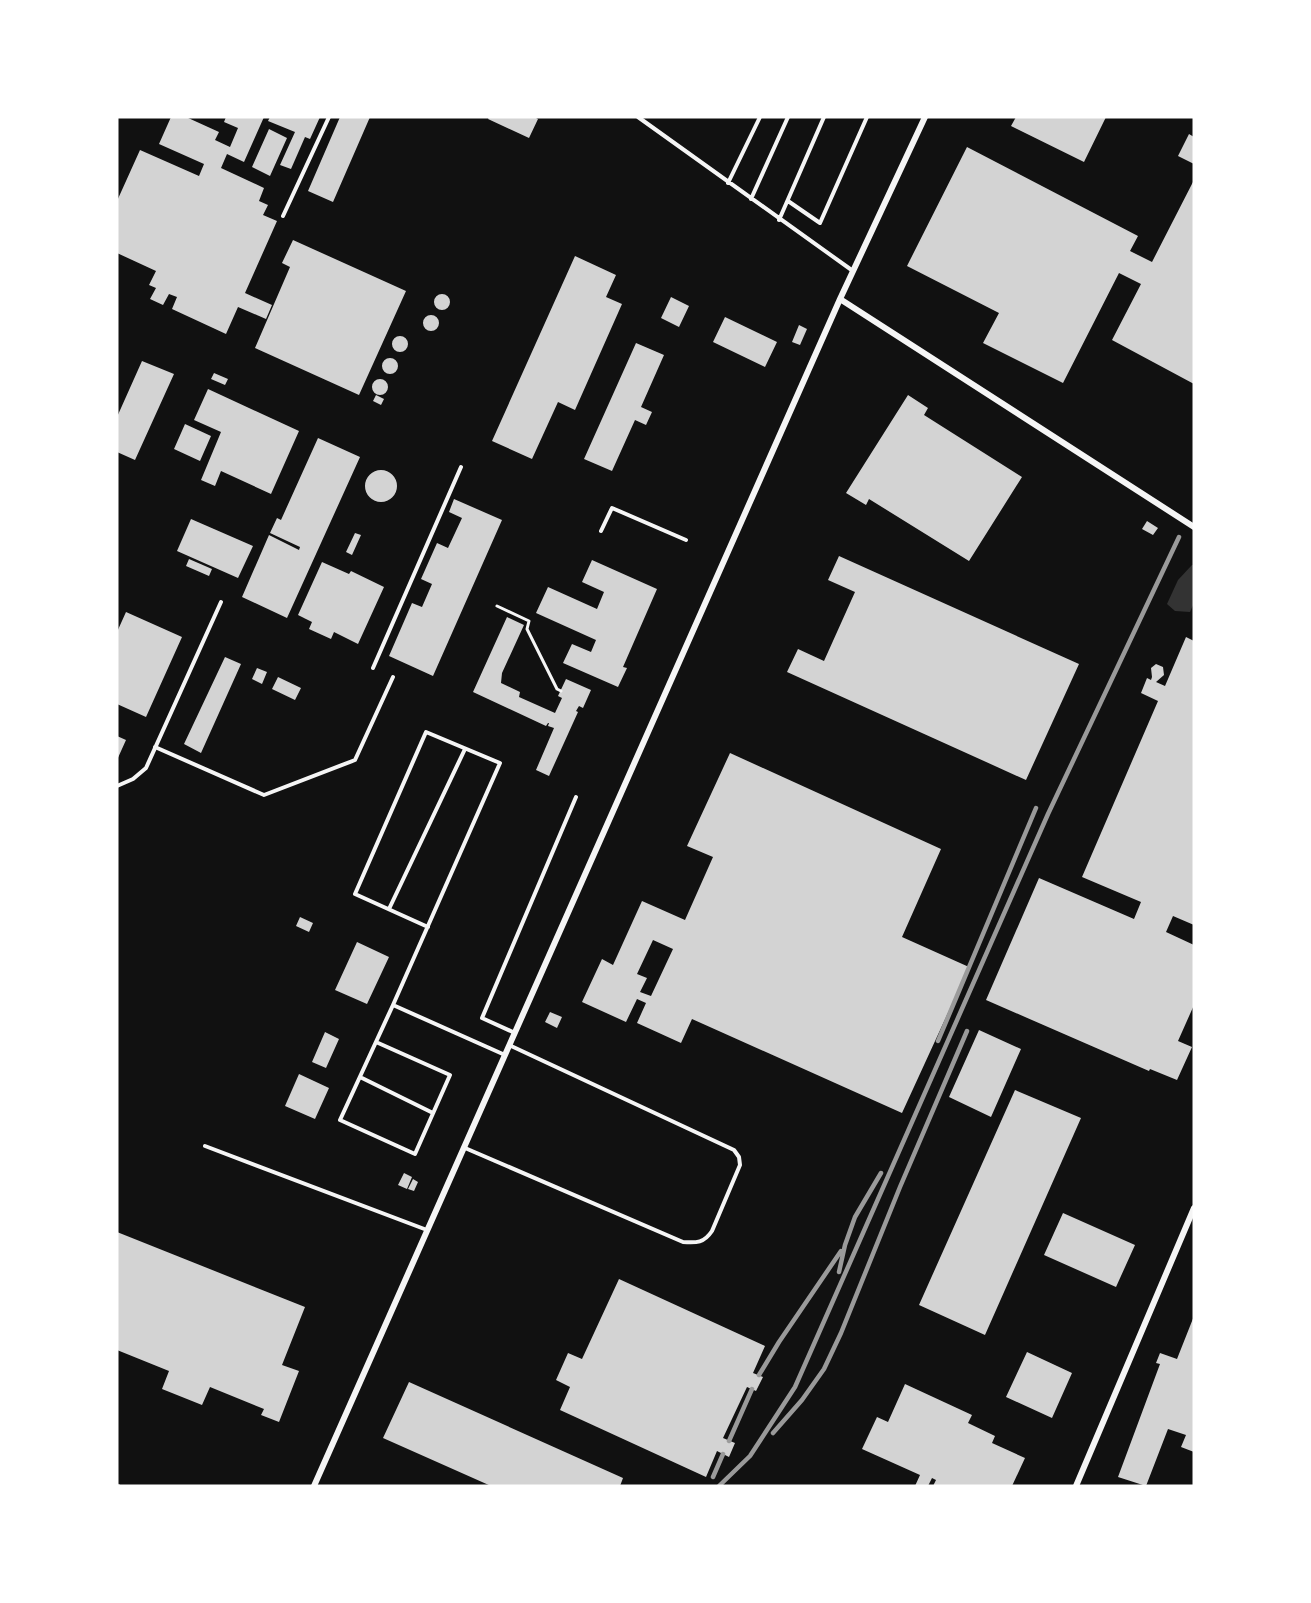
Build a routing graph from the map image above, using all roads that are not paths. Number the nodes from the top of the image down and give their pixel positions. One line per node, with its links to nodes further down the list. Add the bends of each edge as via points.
1 (329, 117): 11 (lane)
2 (638, 117): 8 (lane)
3 (760, 117): 8 (lane)
4 (788, 117): 9 (lane)
5 (825, 117): 10 (lane)
6 (867, 117): 10 (lane, via 820,223)
7 (925, 117): 13 (street)
8 (729, 183): 9 (lane)
9 (751, 199): 12 (lane)
10 (788, 201): 12 (lane)
11 (283, 216)
12 (779, 219): 13 (lane)
13 (854, 271): 14 (street)
14 (840, 299): 16 (street); 29 (street)
15 (461, 467): 20 (lane)
16 (1194, 527)
17 (601, 531): 18 (lane, via 612,508)
18 (686, 540)
19 (221, 602): 22 (lane)
20 (373, 668)
21 (393, 677): 22 (lane, via 355,760 264,795)
22 (155, 747): 24 (lane, via 146,768)
23 (465, 749): 26 (lane); 26 (lane, via 426,732 355,894); 27 (lane, via 500,763)
24 (117, 786)
25 (576, 797): 29 (lane, via 482,1018)
26 (389, 909): 27 (lane)
27 (428, 927): 28 (lane)
28 (393, 1005): 30 (lane); 32 (lane)
29 (515, 1033): 31 (street)
30 (376, 1042): 33 (lane); 34 (lane, via 450,1075)
31 (509, 1045): 32 (street); 36 (lane, via 734,1150 740,1165 712,1232 698,1243 683,1242)
32 (505, 1055): 36 (street)
33 (360, 1077): 34 (lane); 34 (lane, via 340,1120 415,1154)
34 (433, 1113)
35 (205, 1146): 38 (lane)
36 (464, 1148): 38 (street)
37 (1194, 1208): 40 (street)
38 (428, 1230): 39 (street)
39 (314, 1486)
40 (1076, 1486)

